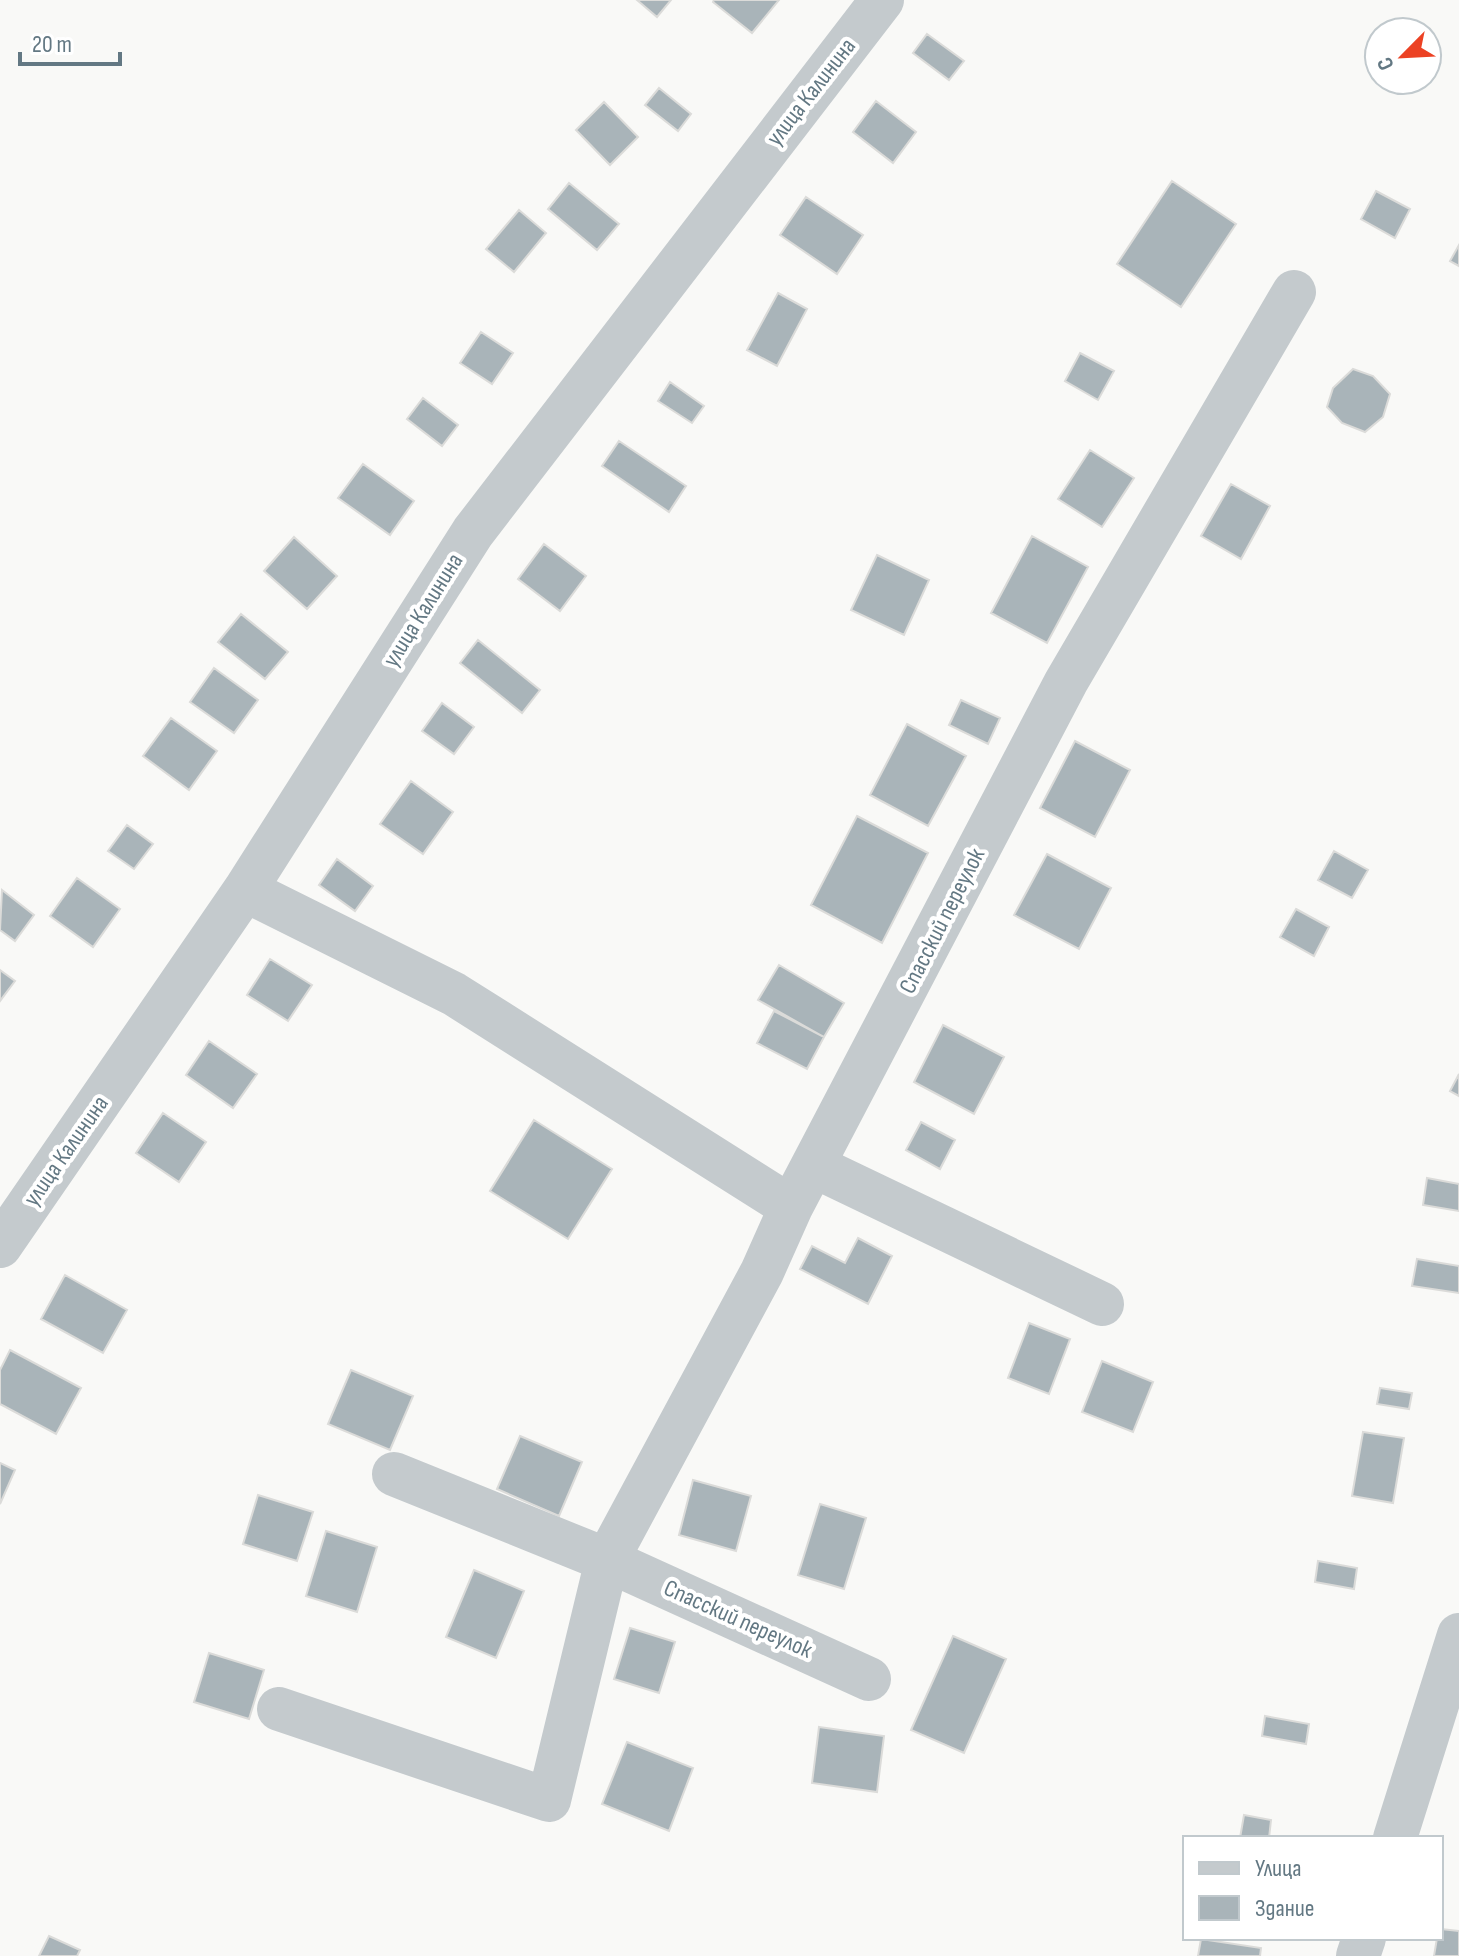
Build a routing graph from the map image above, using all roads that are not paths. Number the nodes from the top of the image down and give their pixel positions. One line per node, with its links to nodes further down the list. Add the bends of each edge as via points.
1 (882, 0): 3 (street, улица Калинина, via 473,532)
2 (1294, 292): 4 (street, Спасский переулок, via 1066,682)
3 (245, 890): 5 (street, via 454,994); 6 (street, улица Калинина)
4 (814, 1166): 5 (street, Спасский переулок); 7 (street)
5 (791, 1207): 9 (street, Спасский переулок, via 762,1272)
6 (0, 1246)
7 (1102, 1304)
8 (394, 1474): 9 (street, Спасский переулок)
9 (607, 1560): 11 (street, Спасский переулок); 12 (street, Спасский переулок, via 549,1800)
10 (1459, 1635): 13 (street)
11 (869, 1679)
12 (279, 1709)
13 (1396, 1836)

